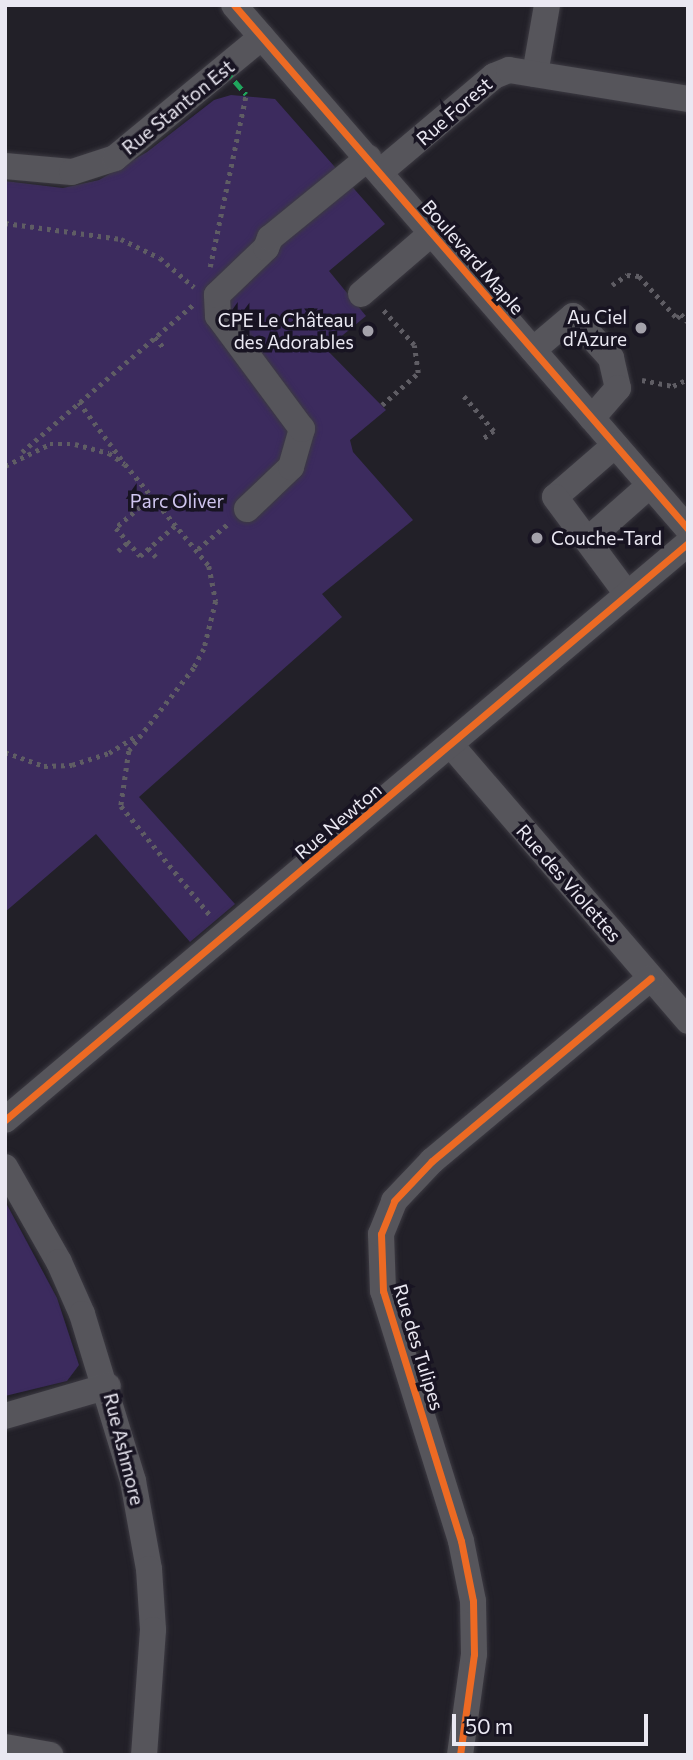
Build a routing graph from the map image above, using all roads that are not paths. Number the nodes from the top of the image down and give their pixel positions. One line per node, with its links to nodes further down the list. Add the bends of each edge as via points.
1 (234, 5): 3 (street, Boulevard Maple)
2 (547, 5): 4 (street)
3 (262, 37): 6 (street, Boulevard Maple); 7 (street, Rue Stanton Est, via 115,158 72,172)
4 (535, 74): 5 (street, Rue Forest); 6 (street, Rue Forest, via 509,70 494,76)
5 (688, 99)
6 (374, 165): 8 (street, Boulevard Maple); 14 (street, Rue Forest, via 270,238 266,248 218,295 218,316 302,429 291,467)
7 (5, 166)
8 (432, 233): 9 (street); 10 (street, Boulevard Maple)
9 (361, 294)
10 (534, 350): 11 (street, Boulevard Maple); 11 (street, via 573,316 611,358 617,374 615,394)
11 (592, 418): 12 (street, Boulevard Maple)
12 (615, 445): 13 (street, Boulevard Maple); 16 (street, via 555,497)
13 (650, 485): 15 (street, Boulevard Maple); 16 (street)
14 (247, 509)
15 (688, 529)
16 (590, 538): 18 (street, via 603,566)
17 (688, 543): 18 (street, Rue Newton)
18 (627, 594): 19 (street, Rue Newton)
19 (451, 745): 20 (street, Rue des Violettes); 22 (street, Rue Newton)
20 (651, 978): 21 (street, Rue des Violettes); 29 (street, Rue des Tulipes, via 432,1161 394,1201 381,1234 383,1291 461,1541 473,1601 474,1654)
21 (688, 1021)
22 (5, 1120)
23 (5, 1167): 24 (street, Rue Ashmore, via 60,1262)
24 (108, 1386): 25 (street); 28 (street, Rue Ashmore, via 136,1492 149,1569 153,1658)
25 (5, 1416)
26 (5, 1747): 27 (street)
27 (50, 1755)
28 (144, 1755)
29 (460, 1755)

